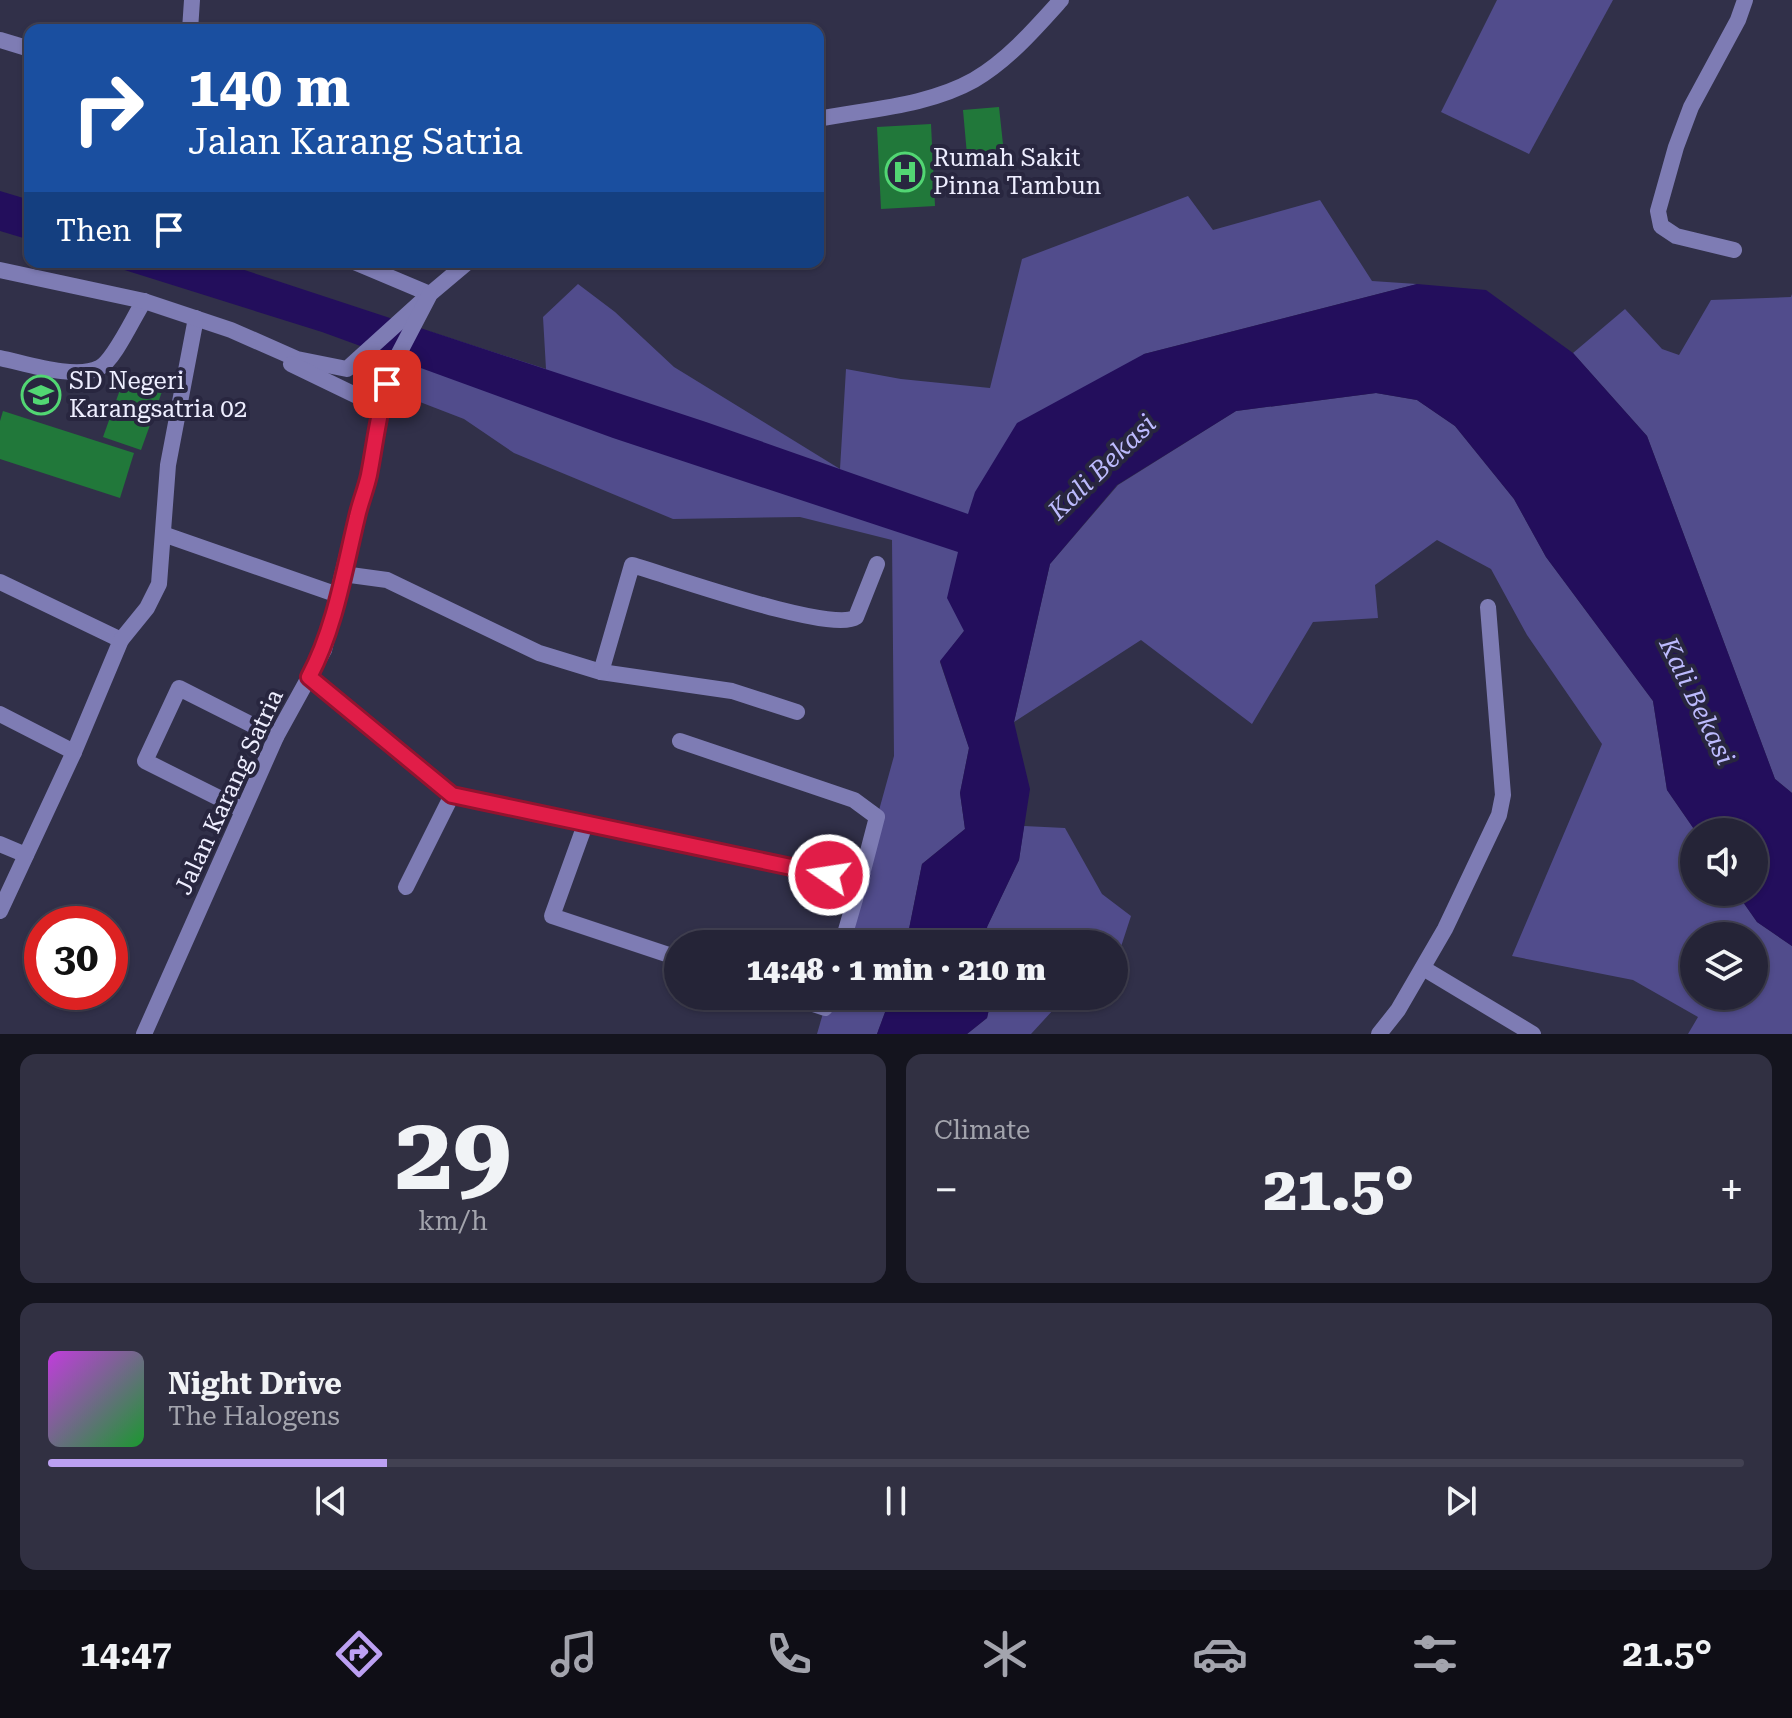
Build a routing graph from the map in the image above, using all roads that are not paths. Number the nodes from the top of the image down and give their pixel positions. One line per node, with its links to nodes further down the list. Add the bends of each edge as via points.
1 (192, 0): 4 (street)
2 (1061, 0): 7 (street, via 1005,58 973,80 930,98)
3 (1745, 0): 8 (street, via 1691,107 1658,211 1661,226 1676,236)
4 (190, 24)
5 (0, 40): 6 (street)
6 (24, 47)
7 (824, 118)
8 (1734, 250)
9 (368, 268): 12 (street)
10 (461, 268): 12 (street, Jalan Karang Satria)
11 (0, 270): 13 (street)
12 (430, 294): 14 (street, via 347,369 297,359); 16 (street, Jalan Karang Satria, via 395,361)
13 (144, 301): 14 (street); 15 (street, via 98,369 63,370)
14 (196, 318): 16 (street); 17 (street, via 168,465)
15 (0, 358)
16 (380, 407): 19 (street, Jalan Karang Satria, via 369,479)
17 (163, 534): 21 (street); 23 (street, via 159,584)
18 (877, 564): 24 (street, via 856,617 838,622 632,565)
19 (343, 574): 21 (street, Jalan Karang Satria); 24 (street, via 387,580 539,653)
20 (0, 582): 23 (street)
21 (338, 595): 25 (street, Jalan Karang Satria, via 324,650)
22 (1488, 607): 41 (street, via 1502,804)
23 (121, 640): 30 (street)
24 (601, 672): 26 (street, via 732,691)
25 (309, 677): 28 (street, Jalan Karang Satria); 31 (street)
26 (797, 712)
27 (0, 714): 30 (street)
28 (276, 737): 32 (street, Jalan Karang Satria); 32 (street, via 179,688 145,761)
29 (680, 741): 36 (street, via 854,800 877,817)
30 (74, 752): 35 (street)
31 (452, 795): 33 (street); 37 (street)
32 (243, 810): 42 (street, Jalan Karang Satria)
33 (586, 822): 36 (street); 40 (street, via 552,916)
34 (0, 844): 35 (street)
35 (26, 855): 38 (street)
36 (860, 882): 39 (street)
37 (406, 887)
38 (0, 911)
39 (846, 930)
40 (664, 953)
41 (1423, 968): 43 (street); 44 (street)
42 (144, 1034)
43 (1379, 1034)
44 (1533, 1034)

